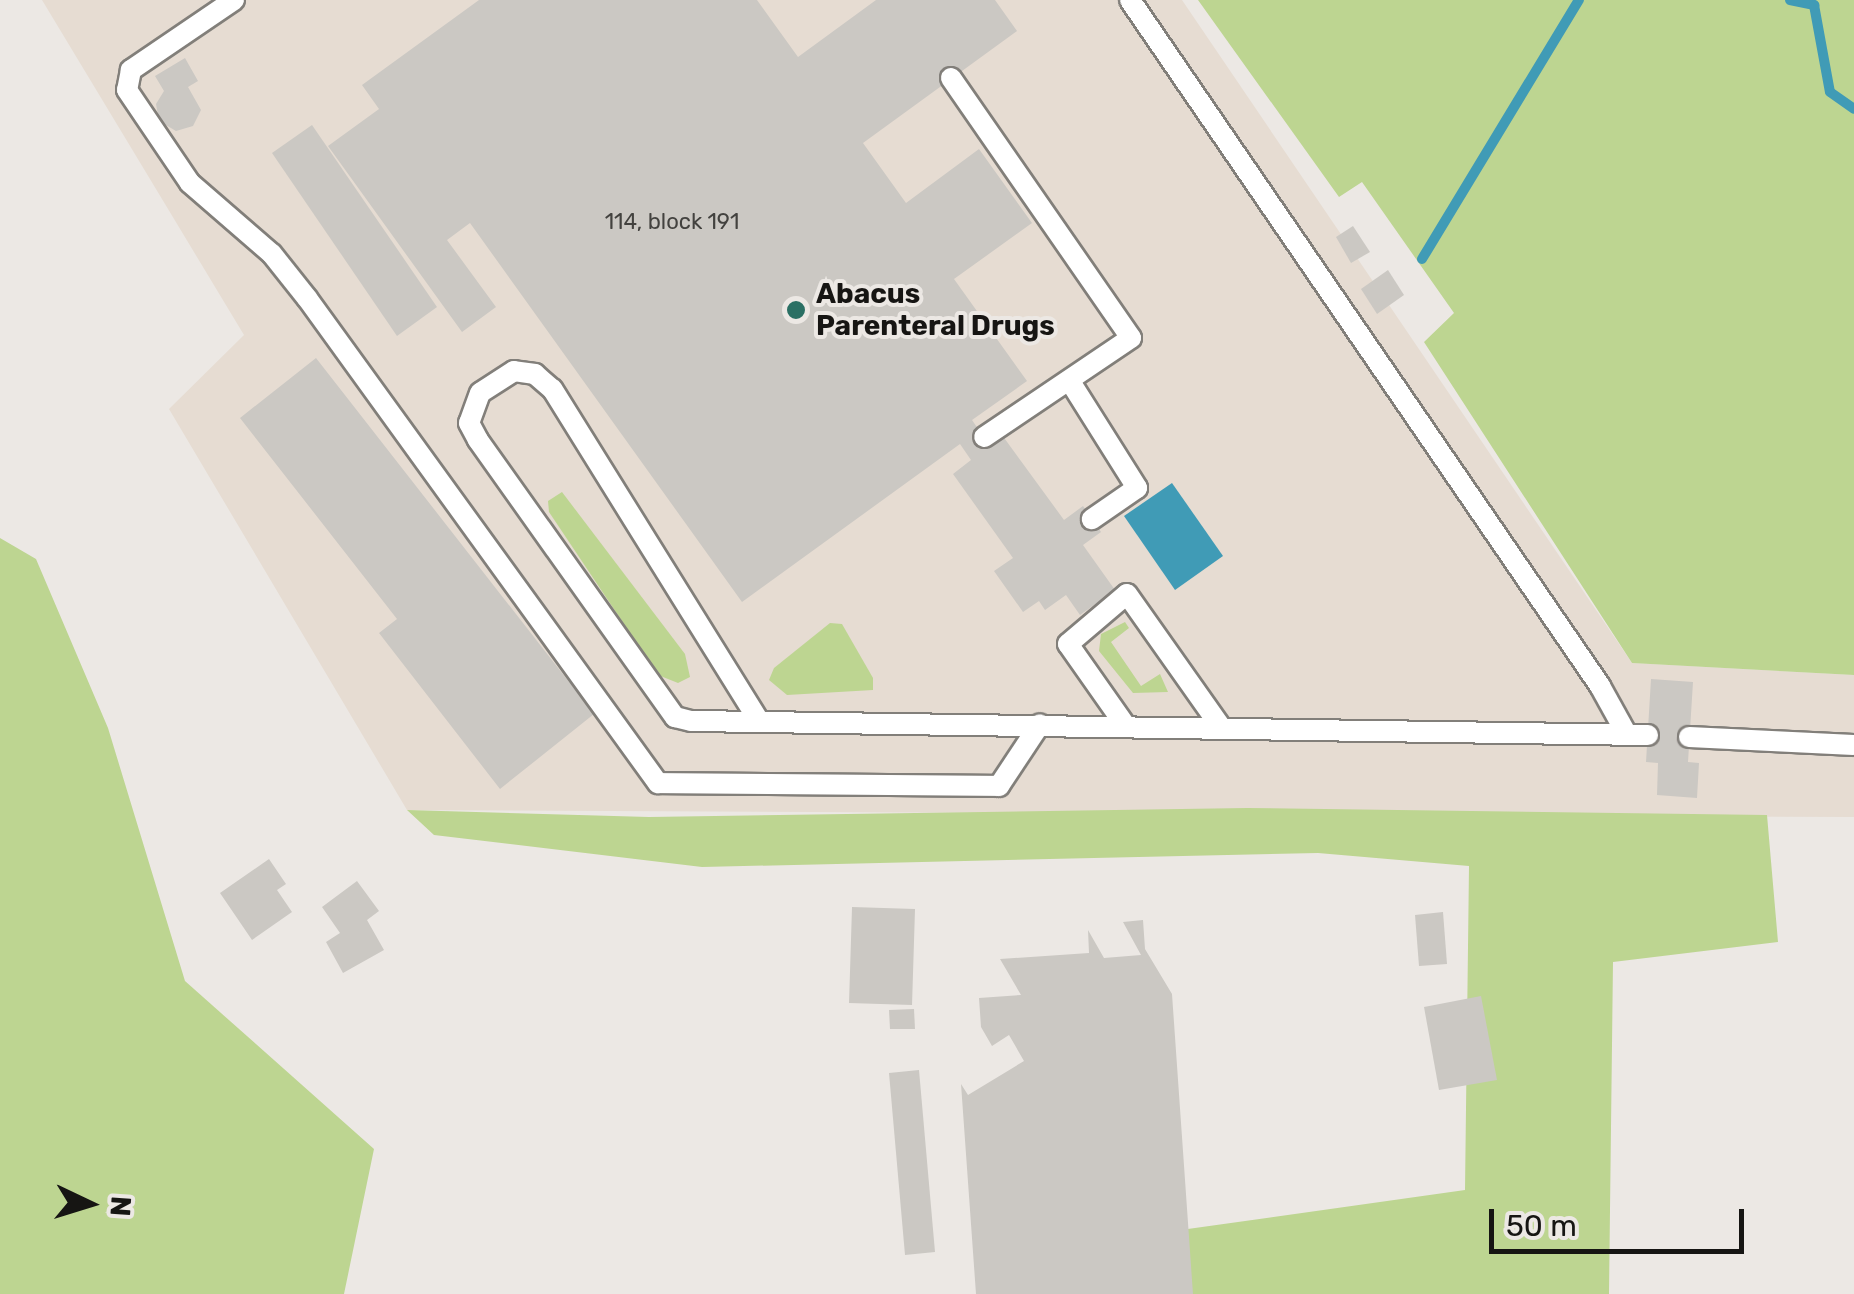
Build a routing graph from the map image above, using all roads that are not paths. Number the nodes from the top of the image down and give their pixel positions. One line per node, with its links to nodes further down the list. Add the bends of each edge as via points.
1 (234, 0): 8 (lane, via 131,70 126,90 190,183 272,254 307,298 658,783 999,786)
2 (1130, 0): 11 (lane)
3 (952, 78): 4 (lane, via 1132,338)
4 (1071, 383): 5 (lane); 6 (lane, via 1137,488)
5 (984, 437)
6 (1092, 519)
7 (759, 721): 7 (lane, via 675,717 478,440 469,423 480,393 514,372 535,374 552,389); 8 (lane)
8 (1040, 724): 9 (lane)
9 (1125, 725): 10 (lane); 10 (lane, via 1068,644 1127,594)
10 (1220, 726): 11 (lane)
11 (1626, 733): 12 (lane)
12 (1648, 735)
13 (1689, 736): 14 (lane)
14 (1854, 745)

